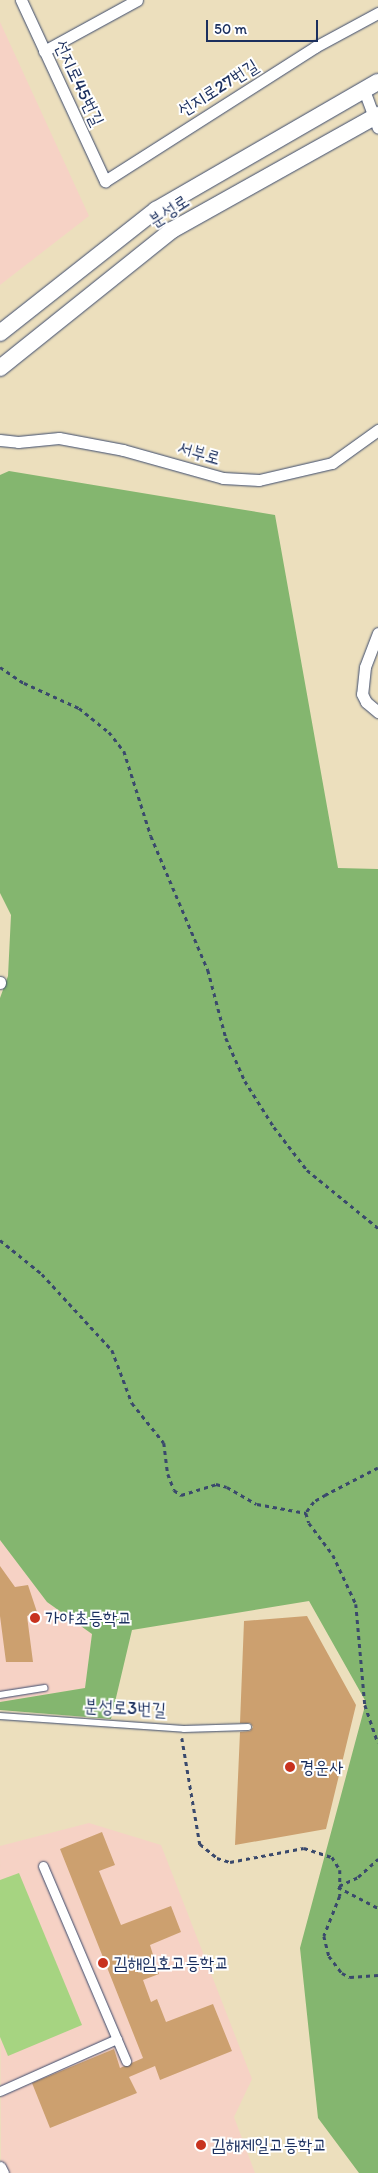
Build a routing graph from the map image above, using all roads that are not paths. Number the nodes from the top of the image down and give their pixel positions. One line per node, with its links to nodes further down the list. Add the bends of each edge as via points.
1 (21, 0): 4 (street, 선지로45번길)
2 (137, 0): 4 (street)
3 (378, 13): 7 (street, 선지로27번길, via 314,47)
4 (44, 51): 7 (street, 선지로45번길)
5 (371, 86): 6 (street); 8 (main road, 분성로, via 156,210)
6 (377, 120): 9 (main road, 분성로, via 172,230)
7 (104, 181)
8 (0, 333)
9 (0, 368)
10 (378, 430): 11 (street, 서부로, via 332,463 259,480 223,478 124,450 59,438 18,442)
11 (0, 440)
12 (378, 632): 13 (street, via 365,667 362,694)
13 (378, 712)
14 (44, 1688): 15 (lane)
15 (0, 1695)
16 (0, 1716): 17 (lane, 분성로3번길, via 181,1729)
17 (248, 1727)
18 (43, 1866): 19 (street)
19 (117, 2039): 20 (street); 21 (street)
20 (126, 2061)
21 (0, 2091)
22 (0, 2167): 23 (street)
23 (2, 2173)

